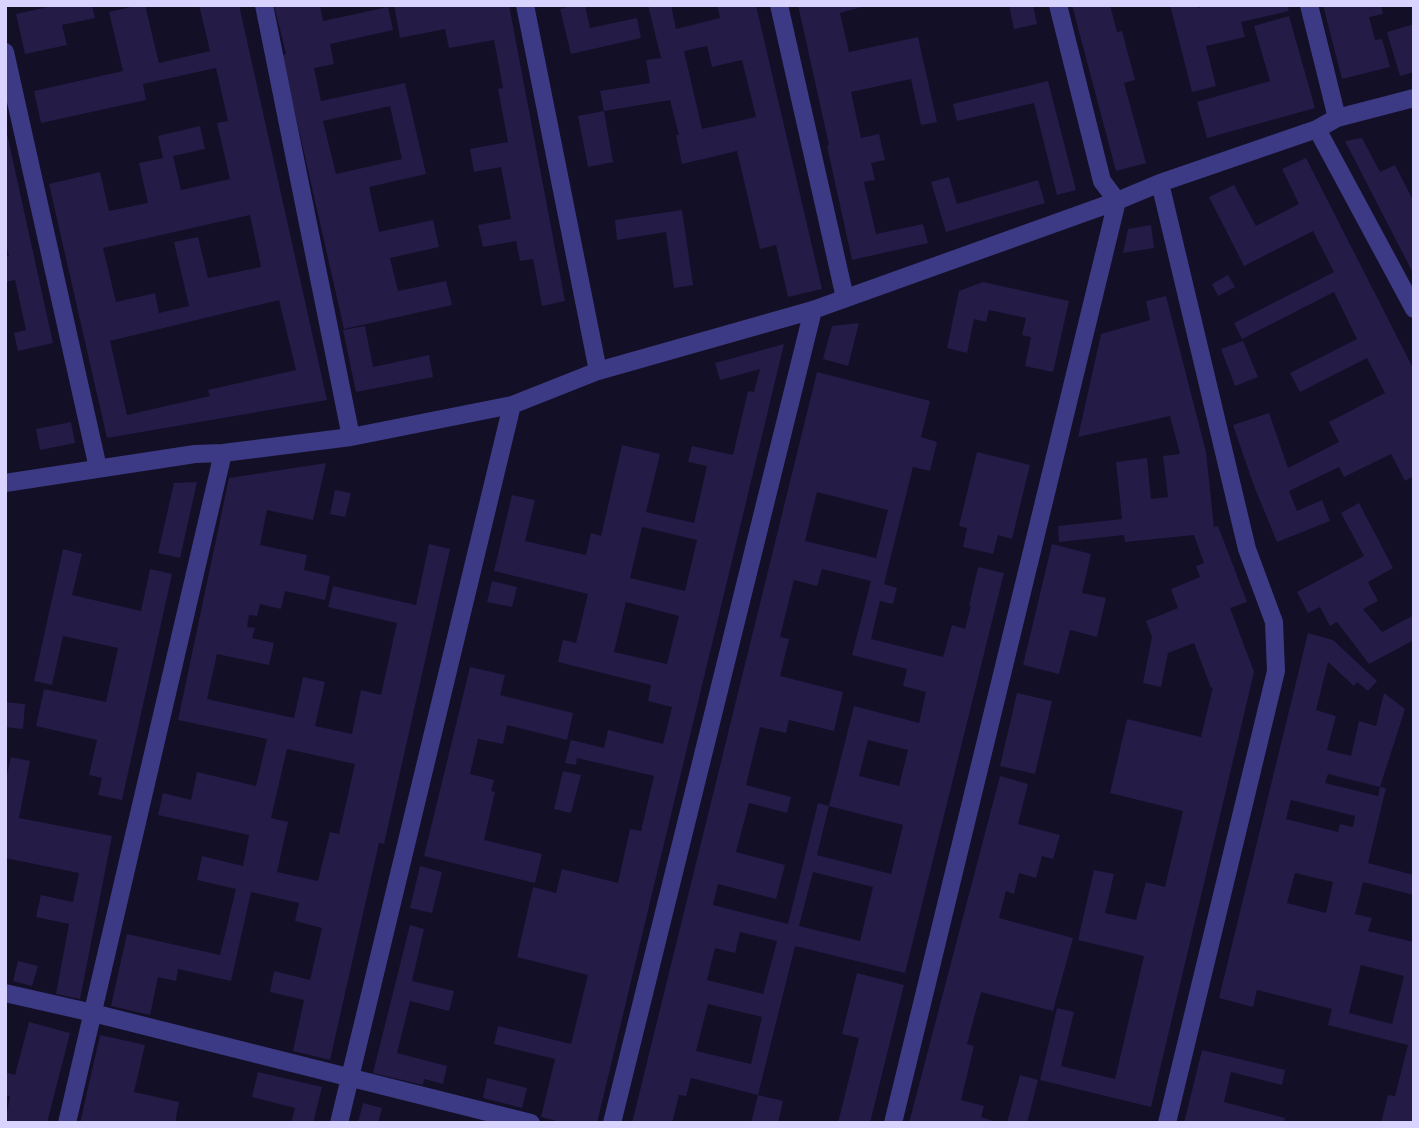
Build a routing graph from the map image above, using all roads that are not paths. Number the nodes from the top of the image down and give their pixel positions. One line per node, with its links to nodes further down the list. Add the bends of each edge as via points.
1 (264, 5): 17 (street)
2 (525, 5): 15 (street)
3 (779, 5): 12 (street)
4 (1058, 5): 11 (street, via 1102,181)
5 (1309, 5): 8 (street)
6 (5, 52): 19 (street)
7 (1414, 98): 8 (street)
8 (1337, 118): 9 (street)
9 (1317, 129): 10 (street); 13 (street)
10 (1160, 183): 11 (street); 29 (street, via 1247,549 1274,622 1276,671)
11 (1117, 201): 12 (street); 28 (street)
12 (845, 298): 14 (street)
13 (1414, 309)
14 (813, 310): 15 (street); 27 (street)
15 (598, 371): 16 (street)
16 (512, 405): 17 (street); 23 (street)
17 (351, 436): 18 (street)
18 (223, 453): 19 (street); 22 (street)
19 (98, 468): 20 (street)
20 (5, 483)
21 (5, 993): 22 (street)
22 (93, 1013): 23 (street); 24 (street)
23 (350, 1077): 25 (street); 26 (street)
24 (67, 1123)
25 (339, 1123)
26 (531, 1123)
27 (612, 1123)
28 (893, 1123)
29 (1167, 1123)

